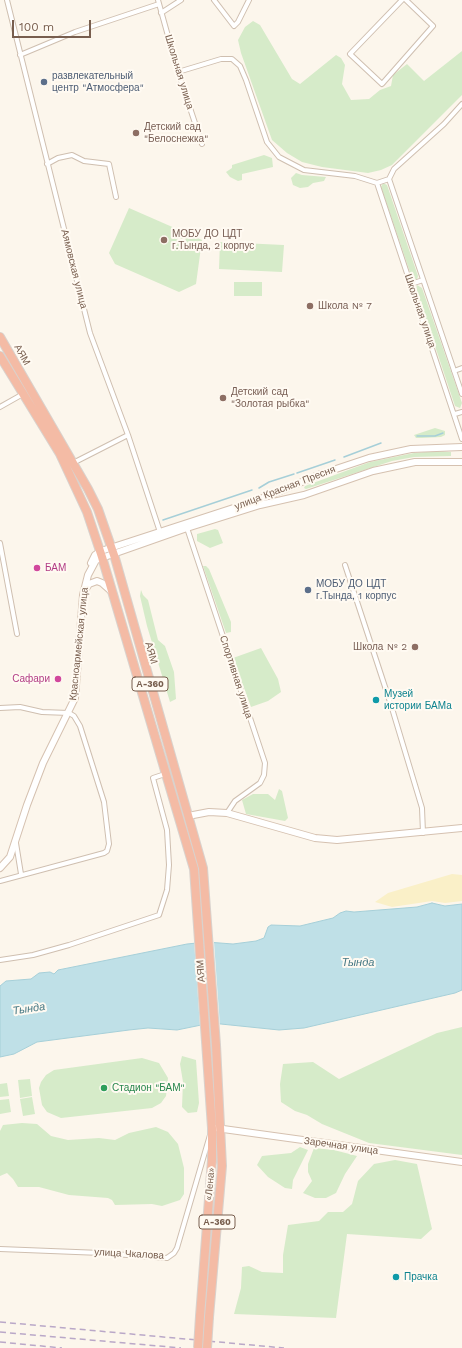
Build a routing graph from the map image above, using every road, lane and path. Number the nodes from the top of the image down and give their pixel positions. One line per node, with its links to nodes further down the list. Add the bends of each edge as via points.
1 (7, 0): 9 (street, Аямовская улица)
2 (181, 0): 8 (street)
3 (214, 0): 4 (street, via 234,26)
4 (249, 0)
5 (402, 0): 6 (street, via 350,54 382,84 434,26)
6 (406, 0)
7 (158, 2): 8 (street, Школьная улица); 9 (street)
8 (161, 13): 10 (street, Школьная улица)
9 (20, 55): 13 (street, Аямовская улица)
10 (178, 72): 12 (street, Школьная улица); 15 (street, via 232,59 240,66 267,142 278,157 304,170 355,176)
11 (462, 104): 14 (street, via 444,124 394,169)
12 (202, 144)
13 (47, 164): 16 (street, via 72,155 84,161 110,164); 28 (street, Аямовская улица, via 90,334)
14 (389, 179): 15 (street); 17 (street, Школьная улица)
15 (377, 183): 18 (street, Школьная улица)
16 (116, 197)
17 (423, 280): 18 (street); 22 (street, Школьная улица)
18 (412, 284): 27 (street, Школьная улица)
19 (0, 337): 32 (highway, АЯМ / А-360)
20 (0, 356): 23 (highway, АЯМ / А-360)
21 (462, 368): 22 (street)
22 (454, 370): 24 (street, Школьная улица)
23 (23, 394): 25 (street); 37 (highway, АЯМ / А-360, via 60,454 87,512)
24 (462, 394)
25 (0, 406)
26 (462, 412): 27 (street)
27 (455, 414): 29 (street, Школьная улица)
28 (128, 435): 32 (street); 34 (street, Аямовская улица)
29 (462, 439)
30 (462, 448): 34 (street, улица Красная Пресня, via 424,447 385,453 321,474 258,500)
31 (462, 462): 33 (street, улица Красная Пресня, via 397,464 304,495 260,505)
32 (73, 463): 36 (highway, АЯМ / А-360, via 92,495)
33 (187, 528): 36 (street, улица Красная Пресня); 45 (street, Спортивная улица, via 265,763 264,775 260,782 235,801)
34 (160, 532): 36 (street, улица Красная Пресня)
35 (0, 544): 41 (street)
36 (112, 550): 37 (street); 46 (highway, АЯМ / А-360)
37 (102, 554): 39 (highway, АЯМ / А-360); 40 (street, Красноармейская улица, via 88,574)
38 (345, 566): 48 (street, via 394,713 422,808)
39 (113, 594): 40 (street, via 104,584 97,581 89,584); 44 (highway, АЯМ / А-360)
40 (83, 595): 43 (street, Красноармейская улица, via 76,690)
41 (17, 634)
42 (0, 708): 43 (street, via 20,707 39,712)
43 (69, 713): 49 (street, Красноармейская улица, via 48,752); 51 (street, Красноармейская улица, via 80,726 104,802 109,848 104,854)
44 (165, 774): 53 (street, via 153,778 167,830 170,865 167,890 159,915 69,946); 55 (highway, АЯМ / А-360, via 194,869)
45 (226, 813): 46 (street, via 209,812); 48 (street, via 326,840)
46 (188, 816): 54 (highway, АЯМ / А-360, via 203,868)
47 (462, 828): 48 (street)
48 (423, 833)
49 (15, 841): 50 (street, Красноармейская улица, via 6,863); 51 (street)
50 (0, 868)
51 (21, 874): 52 (street, Красноармейская улица)
52 (0, 881)
53 (0, 960)
54 (216, 1045): 57 (highway, «Лена» / А-360)
55 (207, 1046): 56 (highway, «Лена» / А-360)
56 (212, 1128): 57 (street, Заречная улица); 59 (street, улица Чкалова, via 177,1248 167,1258); 60 (highway, «Лена» / А-360, bridge, via 212,1160)
57 (221, 1128): 58 (street, Заречная улица, via 313,1143); 61 (highway, «Лена» / А-360, bridge, via 222,1166)
58 (462, 1162)
59 (0, 1250)
60 (198, 1348)
61 (206, 1348)

